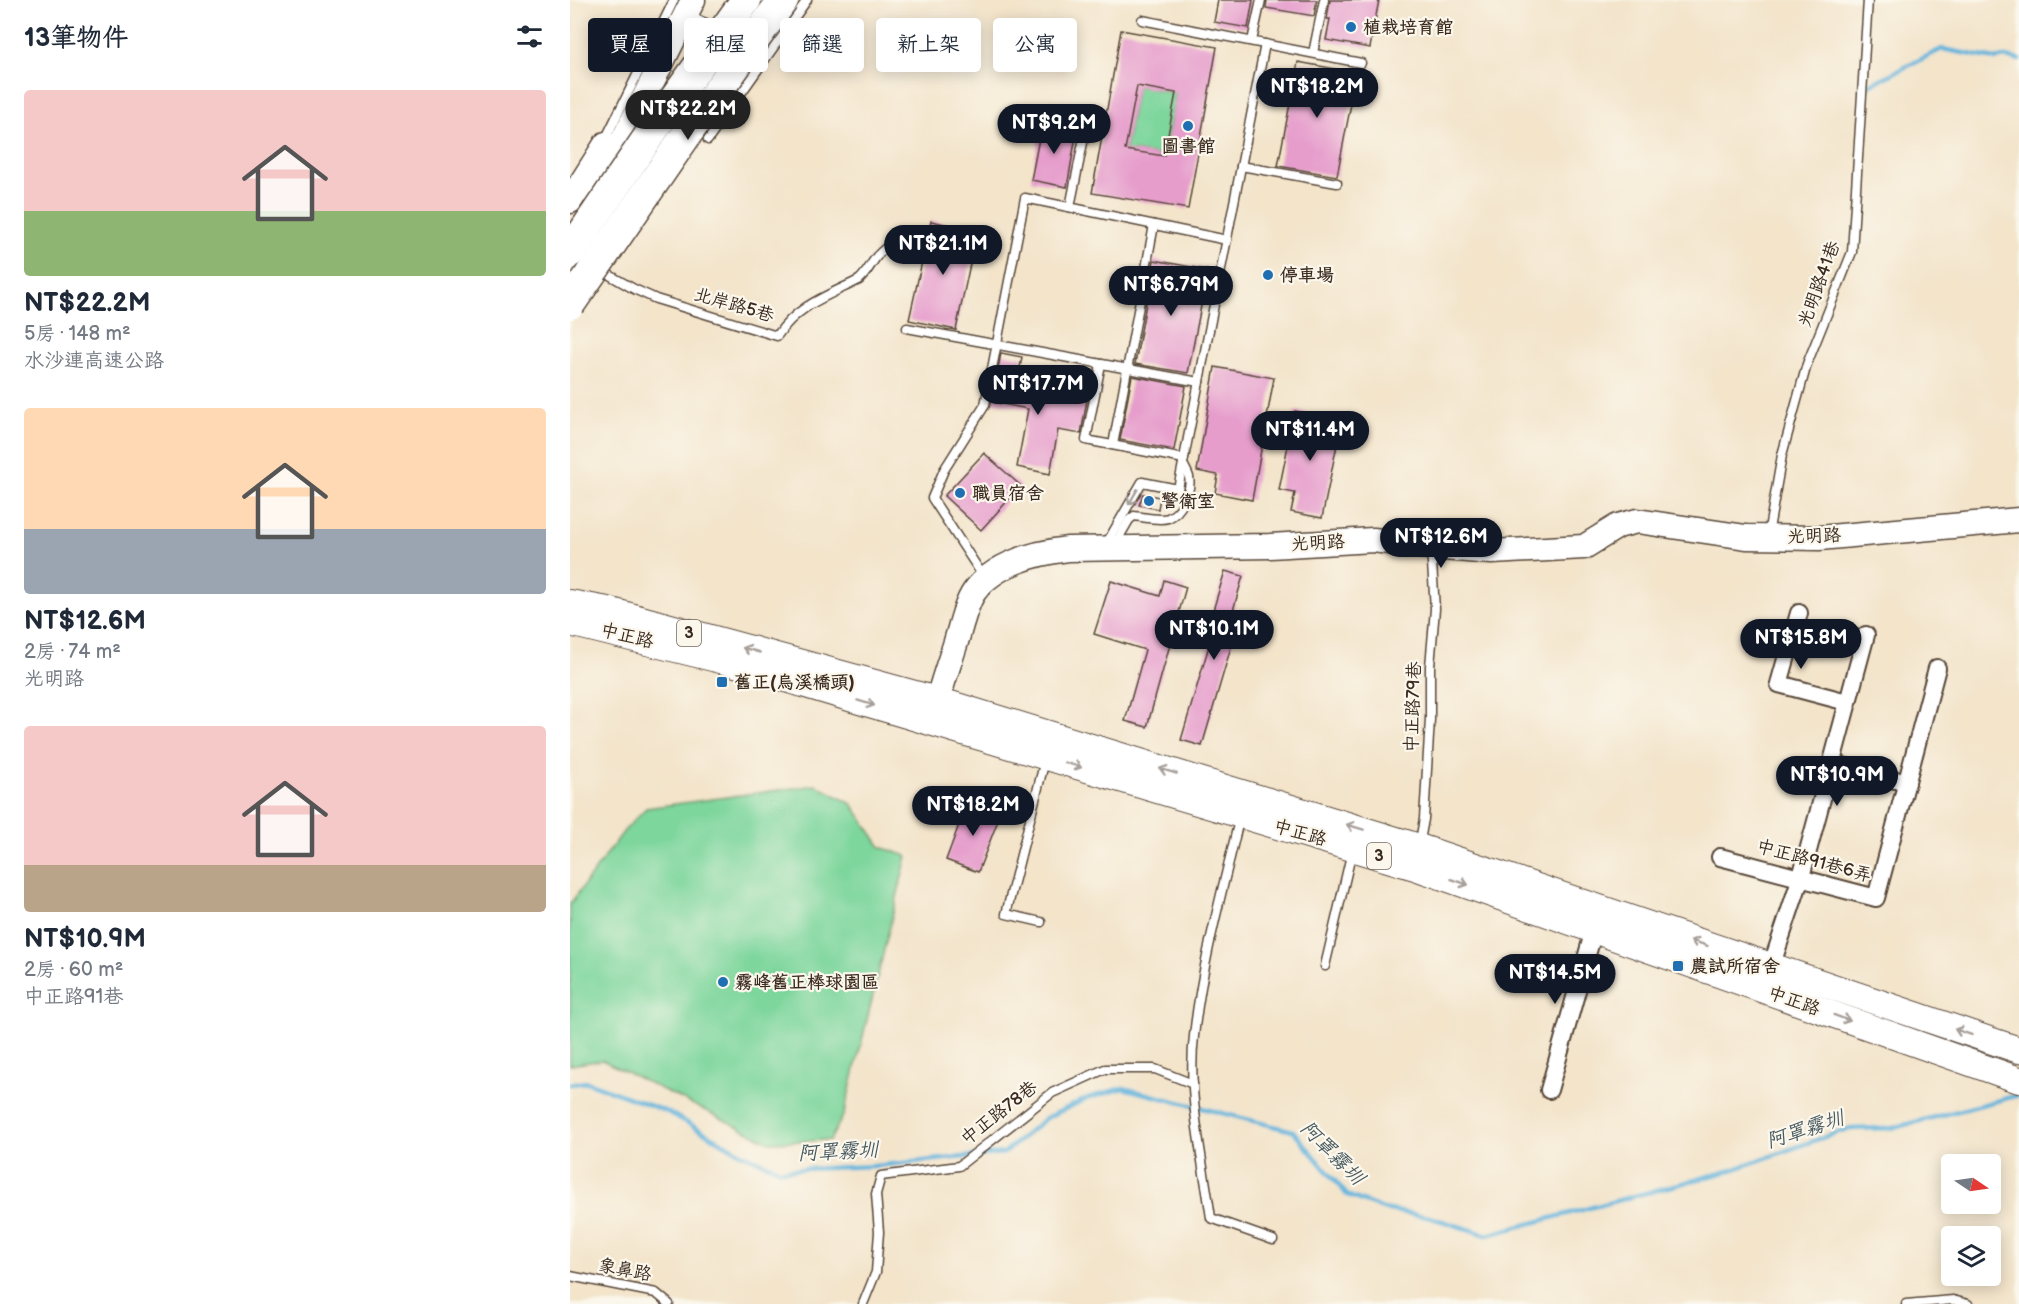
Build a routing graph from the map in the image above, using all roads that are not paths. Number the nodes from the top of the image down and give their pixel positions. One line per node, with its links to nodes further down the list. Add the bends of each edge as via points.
1 (746, 0): 28 (highway, bridge, via 666,111)
2 (764, 0): 10 (street)
3 (783, 0): 29 (highway, bridge)
4 (807, 0): 15 (lane)
5 (1261, 0): 12 (lane)
6 (1324, 0): 16 (lane)
7 (1868, 0): 38 (lane, 光明路41巷, via 1852,252 1807,364 1782,454)
8 (684, 5): 9 (lane); 23 (street); 28 (street, via 591,203)
9 (707, 18)
10 (751, 18)
11 (1142, 20): 12 (lane)
12 (1251, 41): 13 (lane)
13 (1265, 44): 16 (lane); 21 (lane)
14 (768, 50): 15 (lane)
15 (771, 51): 20 (lane)
16 (1313, 53): 17 (lane)
17 (1362, 63)
18 (712, 72): 28 (street)
19 (1088, 118): 24 (lane)
20 (708, 140)
21 (1241, 166): 22 (lane); 27 (lane)
22 (1337, 183)
23 (570, 201)
24 (1070, 207): 25 (lane); 31 (lane, via 1025,198)
25 (1154, 225): 27 (lane); 33 (lane)
26 (900, 237): 28 (lane, 北岸路5巷, via 885,248 867,274 800,310 777,336 656,299)
27 (1227, 240): 34 (lane)
28 (573, 260)
29 (570, 304)
30 (907, 328): 31 (lane)
31 (996, 345): 32 (lane); 41 (lane, via 985,405 944,470 932,498)
32 (1101, 364): 33 (lane); 35 (lane, via 1086,440)
33 (1126, 369): 34 (lane); 35 (lane)
34 (1199, 382): 36 (lane)
35 (1113, 445): 36 (lane)
36 (1183, 461): 40 (lane, one-way to 40, via 1178,489 1142,483); 40 (lane, via 1189,487 1177,512 1166,519 1131,517)
37 (2019, 520): 38 (street, 光明路, via 1819,537)
38 (1767, 537): 39 (street, 光明路, via 1637,521 1618,526 1584,547 1492,552)
39 (1431, 547): 40 (street, 光明路, via 1373,540); 54 (lane, 中正路79巷, via 1435,609 1424,819)
40 (1108, 549): 41 (street, 光明路, via 1045,552 1005,567)
41 (986, 579): 48 (street, 光明路, via 973,594)
42 (570, 603): 48 (main road, 中正路 / 3, one-way to 42, via 608,610)
43 (1799, 613): 47 (street, via 1779,684)
44 (570, 623): 48 (main road, 中正路 / 3, one-way to 48)
45 (1866, 635): 47 (street)
46 (1937, 668): 51 (street, 中正路91巷6弄)
47 (1847, 702): 50 (street)
48 (935, 711): 49 (main road, 中正路 / 3); 54 (main road, 中正路 / 3, one-way to 48)
49 (1046, 757): 52 (main road, 中正路 / 3, one-way to 52); 57 (lane, via 1006,914)
50 (1831, 763): 51 (street); 56 (street)
51 (1907, 783): 56 (street, 中正路91巷6弄, via 1876,898)
52 (1240, 816): 53 (main road, 中正路 / 3); 63 (lane, via 1206,962 1194,1036)
53 (1353, 848): 54 (main road, 中正路 / 3); 59 (lane)
54 (1417, 857): 58 (main road, 中正路 / 3, one-way to 58); 60 (main road, 中正路 / 3, one-way to 54)
55 (1720, 857): 56 (street, 中正路91巷6弄)
56 (1801, 877): 60 (street)
57 (1041, 922)
58 (1594, 930): 60 (main road, 中正路 / 3); 64 (street)
59 (1325, 966)
60 (1769, 979): 61 (main road, 中正路 / 3, one-way to 60); 62 (main road, 中正路 / 3, one-way to 62)
61 (2013, 1048): 62 (main road)
62 (2010, 1077)
63 (1193, 1084): 65 (lane, via 1211,1218); 68 (lane, 中正路78巷, via 1155,1070 1105,1069 1052,1093 959,1166 881,1176 876,1194 876,1272)
64 (1549, 1090)
65 (1273, 1240)
66 (570, 1276): 67 (lane, 象鼻路, via 656,1293)
67 (669, 1304)
68 (863, 1304)
69 (1906, 1304): 70 (lane, via 1953,1300)
70 (1968, 1304)

